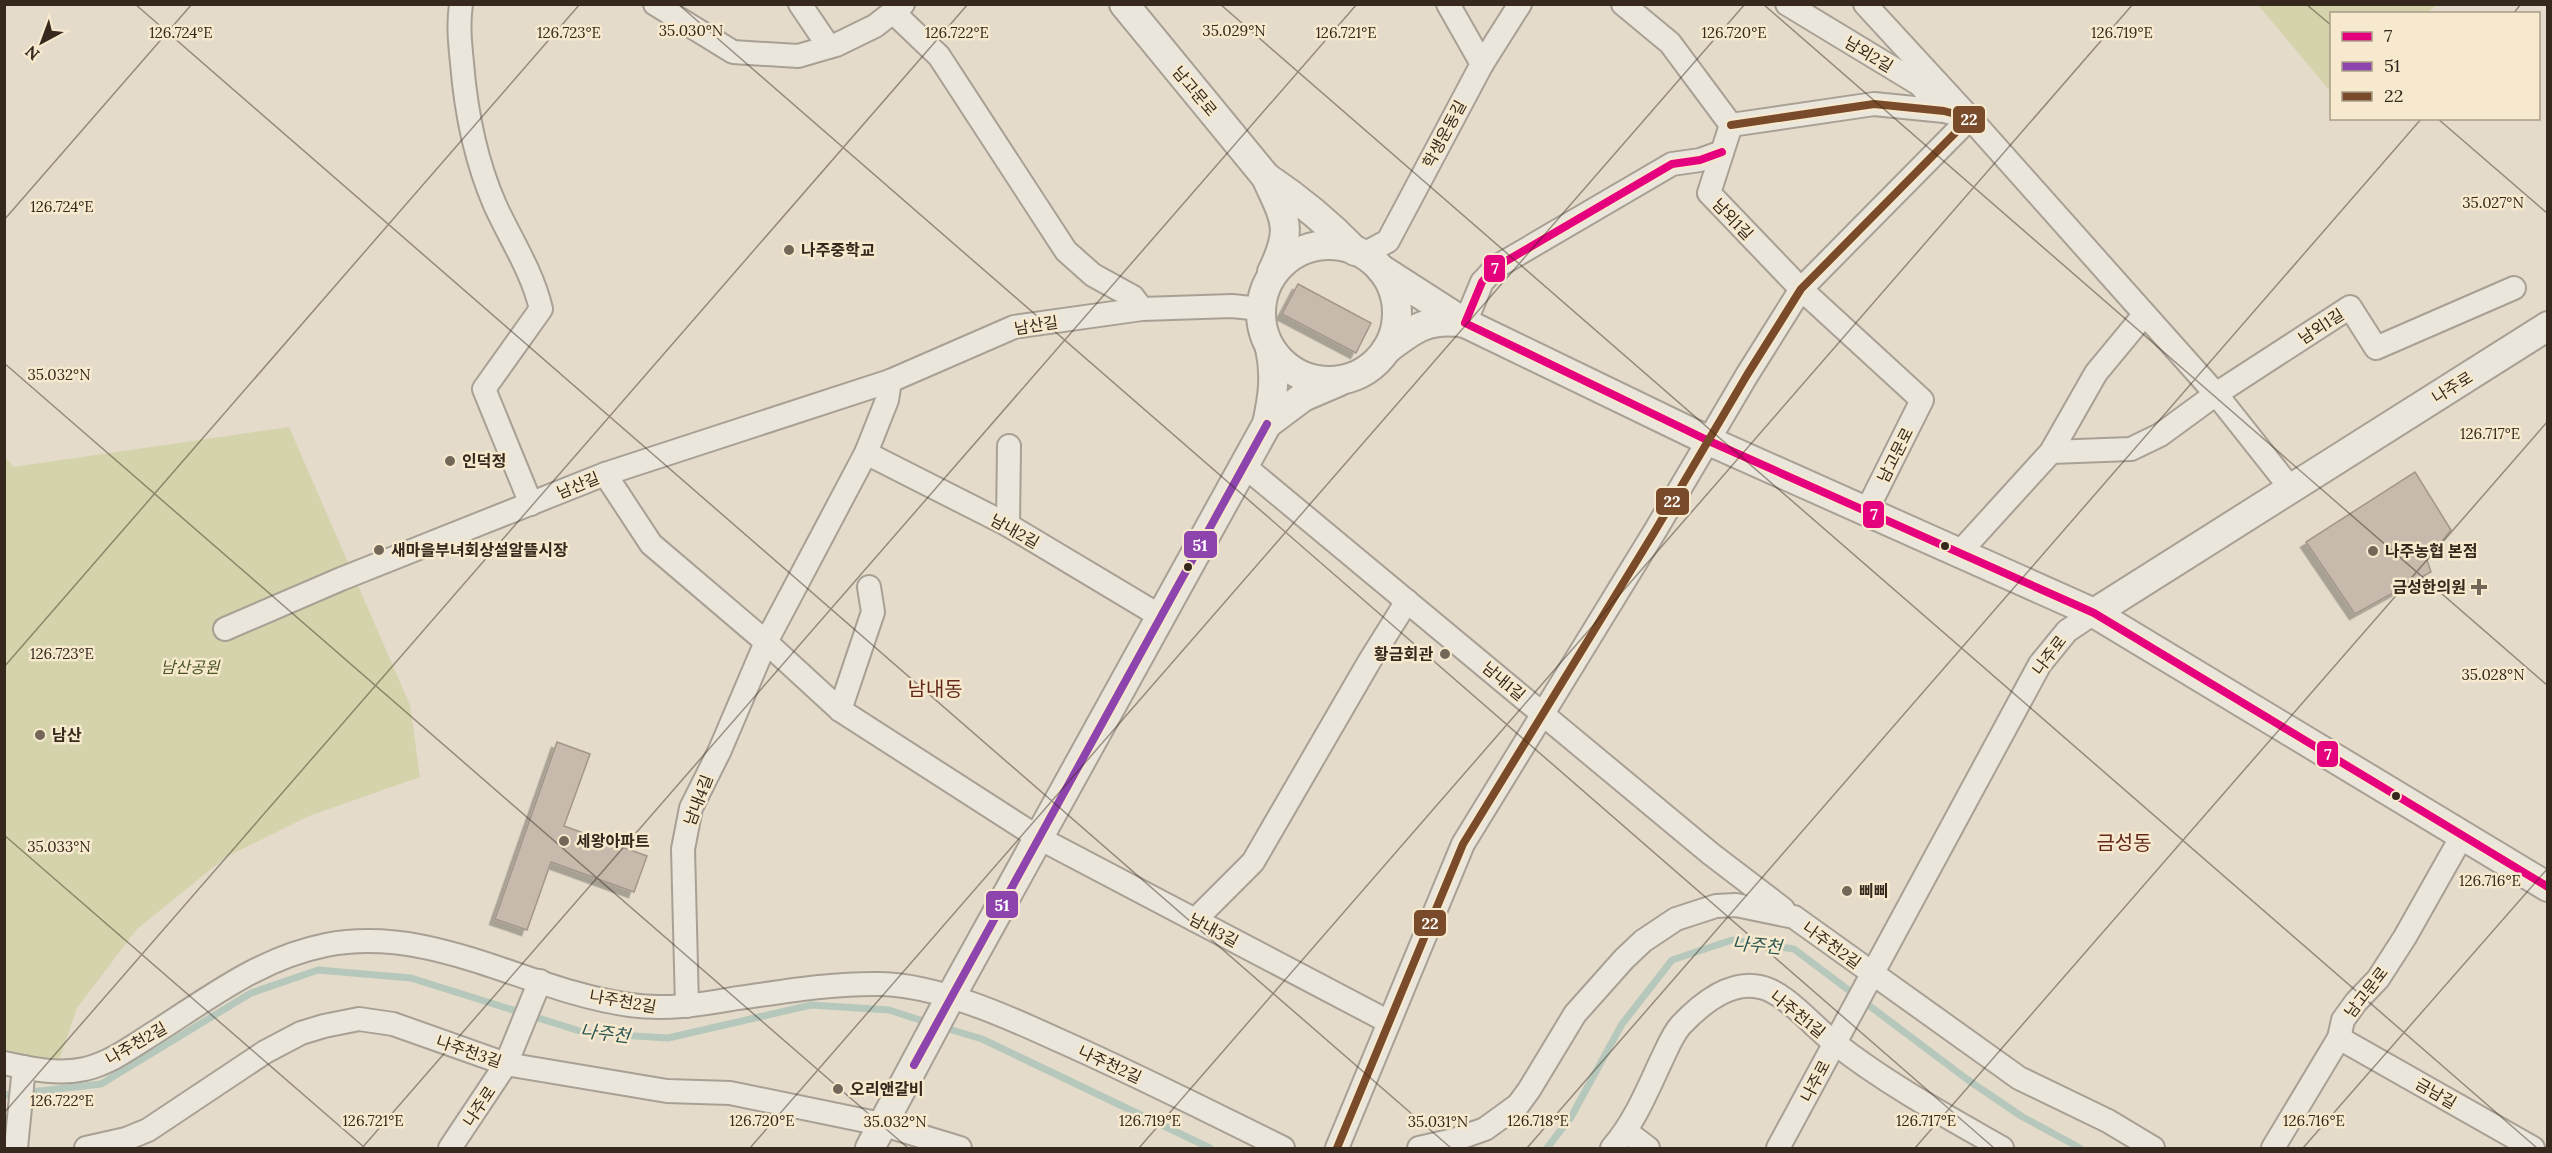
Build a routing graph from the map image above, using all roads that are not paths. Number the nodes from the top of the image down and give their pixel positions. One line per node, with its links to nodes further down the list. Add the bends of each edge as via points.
1 (461, 4): 41 (street, via 458,31 475,150 495,204 536,286 542,309 484,389)
2 (655, 4): 11 (street, via 733,52 798,56)
3 (800, 4): 11 (street)
4 (1124, 4): 17 (street, 남고문로)
5 (1448, 4): 12 (street)
6 (1520, 4): 12 (street)
7 (1623, 4): 15 (street, via 1670,43)
8 (1787, 4): 13 (street, 남외2길, via 1919,84)
9 (1865, 4): 14 (street)
10 (898, 9): 11 (street, via 875,26); 22 (street, via 939,56 1066,251 1093,275 1133,297)
11 (829, 47)
12 (1482, 64): 18 (street, 학생운동길, via 1388,241)
13 (1944, 111): 14 (street); 15 (street, via 1874,104)
14 (1970, 118): 21 (street); 24 (street)
15 (1731, 125): 16 (street, 남외1길)
16 (1722, 152): 21 (street, 남외1길, via 1708,193); 25 (street, via 1672,165 1496,267 1482,282)
17 (1266, 177): 18 (street, via 1298,198); 19 (street, via 1287,230)
18 (1367, 258): 19 (street, via 1344,246 1322,245 1301,250 1282,263); 25 (street); 28 (street, via 1392,287 1397,309)
19 (1268, 281): 23 (street)
20 (2514, 288): 31 (street, 남외1길, via 2376,348 2350,307)
21 (1801, 290): 32 (street, 남외1길); 34 (street)
22 (1142, 309): 23 (street, 남산길); 30 (street, 남산길, via 1014,327)
23 (1261, 309): 27 (street, via 1262,327)
24 (2144, 315): 31 (street); 36 (street, via 2096,373)
25 (1465, 323): 28 (street, via 1430,323 1406,334); 34 (street)
26 (2547, 326): 40 (street, 나주로)
27 (1270, 348): 29 (street, via 1286,365 1306,377 1329,381); 33 (street, via 1275,382)
28 (1386, 350): 29 (street, via 1371,366)
29 (1352, 377): 33 (street, via 1317,389)
30 (890, 381): 37 (street, 남내4길, via 887,400); 39 (street, 남산길)
31 (2216, 394): 36 (street, via 2160,435 2131,449); 40 (street)
32 (1923, 399): 42 (street, 남고문로)
33 (1267, 424): 38 (street)
34 (1709, 441): 42 (street); 52 (street)
35 (1009, 446): 43 (street)
36 (2051, 452): 44 (street)
37 (866, 453): 43 (street, 남내2길); 50 (street, 남내4길)
38 (1244, 465): 46 (street, 남내1길); 48 (street)
39 (605, 474): 41 (street, 남산길); 50 (street, via 651,544)
40 (2292, 490): 47 (street, 나주로)
41 (531, 504): 49 (street, 남산길)
42 (1867, 510): 44 (street)
43 (1008, 525): 48 (street, 남내2길)
44 (1960, 552): 47 (street)
45 (869, 587): 51 (street, via 873,612)
46 (1407, 601): 52 (street, 남내1길); 57 (street, via 1253,862)
47 (2094, 613): 53 (street); 58 (street, 나주로, via 2067,631 2040,664)
48 (1160, 616): 54 (street)
49 (225, 629)
50 (766, 642): 51 (street); 61 (street, 남내4길, via 687,822 683,849)
51 (840, 710): 54 (street)
52 (1542, 713): 56 (street, 남내1길, via 1755,890); 62 (street, via 1463,844)
53 (2462, 836): 55 (street); 63 (street, 남고문로, via 2378,979 2343,1020)
54 (1039, 837): 57 (street, 남내3길); 60 (street)
55 (2547, 887)
56 (1794, 917): 58 (street, 나주천2길); 75 (street, 나주천2길, via 1736,905 1716,906 1676,919 1643,941 1575,1014 1530,1090 1512,1111 1474,1134)
57 (1195, 920): 62 (street, 남내3길)
58 (1869, 978): 64 (street, 나주로); 79 (street, 나주천2길, via 2019,1078 2108,1121)
59 (540, 981): 61 (street, 나주천2길, via 631,1005); 65 (street, 나주로); 66 (street, 나주천2길, via 446,951 394,941 329,944 260,966 104,1062 55,1072)
60 (948, 1002): 61 (street, 나주천2길, via 914,987 841,984); 67 (street); 73 (street, 나주천2길, via 1007,1017)
61 (687, 1006)
62 (1389, 1022): 74 (street)
63 (2339, 1038): 80 (street, 남고문로); 81 (street, 금남길)
64 (1837, 1041): 68 (street, 나주천1길, via 1774,991 1758,986 1725,991 1679,1027); 77 (street, 나주로); 78 (street, 나주천1길, via 1873,1070)
65 (506, 1064): 67 (street, 나주천3길, via 667,1091 730,1094); 70 (street, 나주천3길, via 375,1020 324,1026 264,1052 148,1130 126,1140); 71 (street, 나주로)
66 (14, 1065): 69 (street)
67 (882, 1125): 72 (street, 나주천3길)
68 (1620, 1140): 76 (street)
69 (16, 1149)
70 (86, 1149)
71 (450, 1149)
72 (960, 1149)
73 (1283, 1149)
74 (1337, 1149)
75 (1419, 1149)
76 (1648, 1149)
77 (1778, 1149)
78 (2002, 1149)
79 (2153, 1149)
80 (2273, 1149)
81 (2533, 1149)

